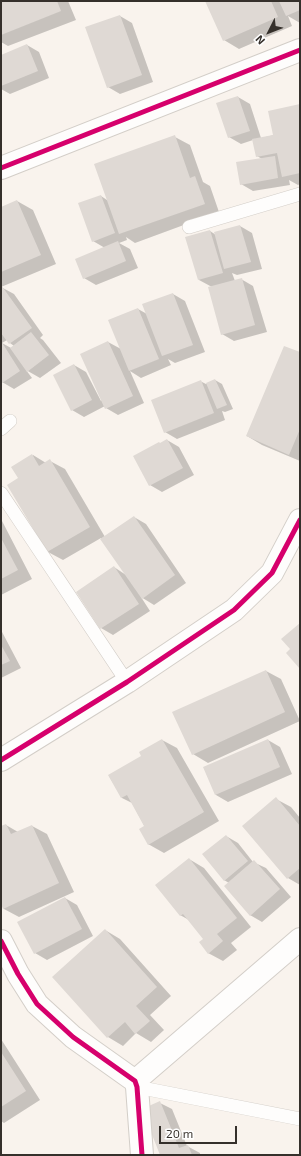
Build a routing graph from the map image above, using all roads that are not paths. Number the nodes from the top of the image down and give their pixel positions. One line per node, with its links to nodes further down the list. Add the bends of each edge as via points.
1 (300, 50): 2 (street)
2 (1, 168)
3 (300, 194): 4 (lane)
4 (190, 227)
5 (1, 493): 7 (lane)
6 (300, 520): 7 (street, via 272,572 234,610)
7 (127, 682): 8 (street)
8 (1, 760)
9 (300, 939): 11 (street)
10 (1, 941): 11 (street, via 37,1004 73,1037)
11 (136, 1084): 12 (lane); 13 (street)
12 (300, 1119)
13 (142, 1155)

